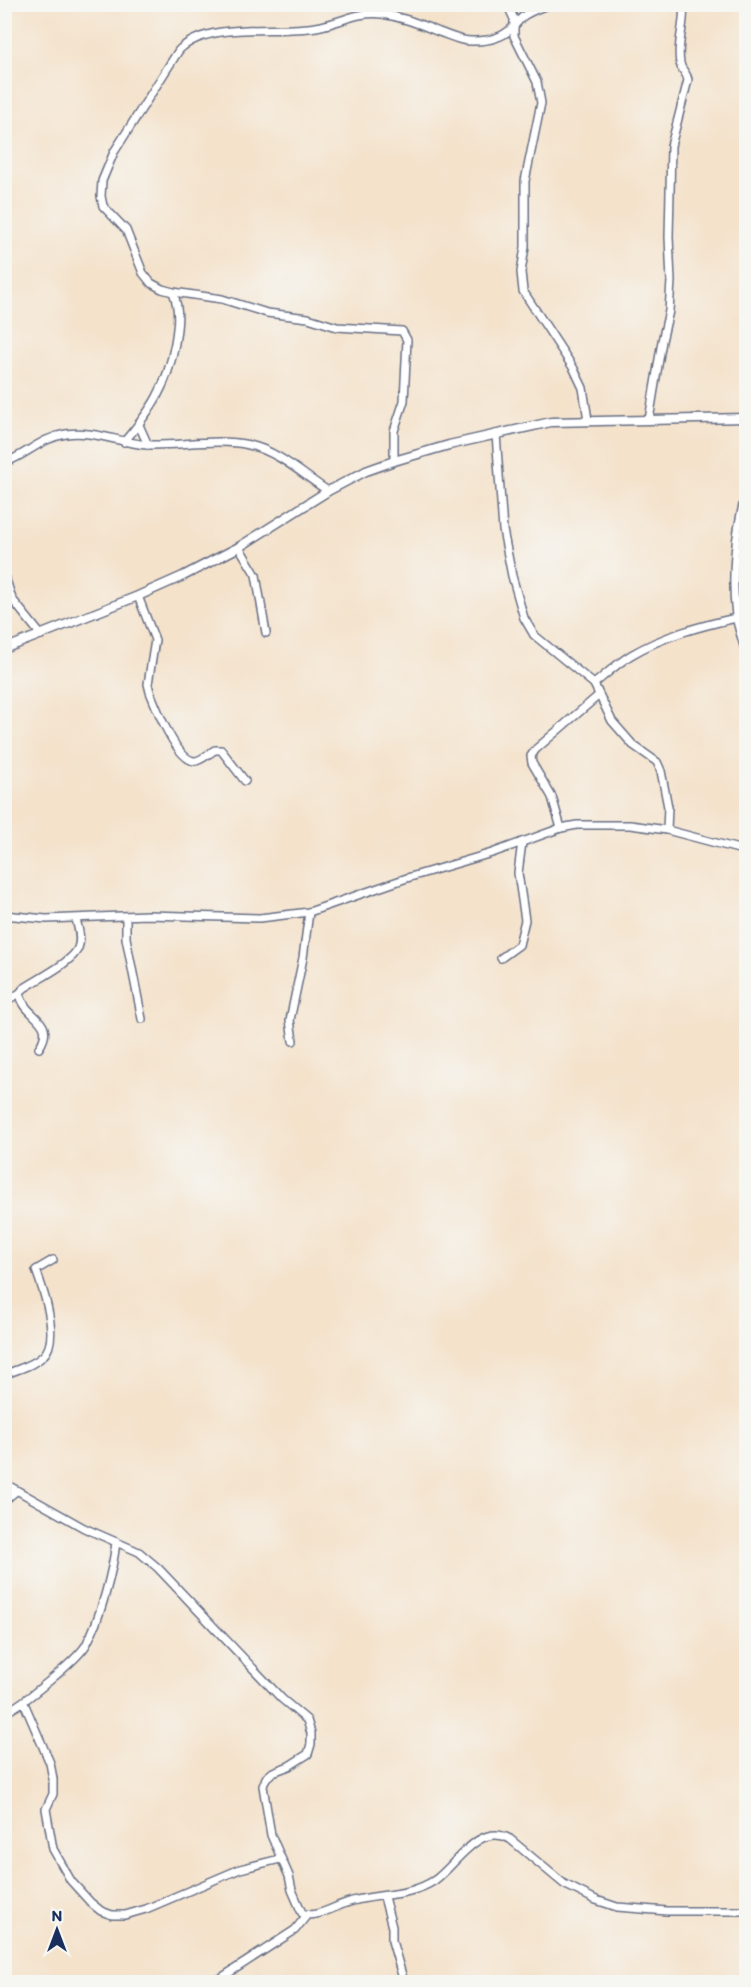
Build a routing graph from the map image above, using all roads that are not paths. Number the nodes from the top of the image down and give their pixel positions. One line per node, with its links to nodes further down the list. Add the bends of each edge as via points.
1 (507, 4): 4 (street, via 514,19)
2 (550, 4): 4 (street, via 524,16)
3 (683, 4): 10 (street, via 680,63 688,80 670,146 669,311)
4 (513, 28): 5 (street, via 500,38 461,40 397,16 369,13 328,25 210,34 186,43 114,152 102,181 101,196 103,206 126,230 143,273 151,283); 9 (street, via 542,103 525,181 521,282 574,369 583,388)
5 (173, 292): 6 (street); 7 (street)
6 (188, 294): 7 (street); 15 (street, via 337,327 402,331 407,340 404,401 394,431)
7 (178, 305): 11 (street, via 172,360 165,383)
8 (747, 418): 10 (street)
9 (588, 420): 10 (street); 12 (street, via 551,422)
10 (649, 420)
11 (139, 425): 13 (street); 14 (street)
12 (496, 434): 15 (street); 28 (street, via 503,530 524,618 534,635)
13 (124, 442): 14 (street); 16 (street, via 81,433 66,434 39,443)
14 (148, 445): 17 (street, via 246,444 272,453)
15 (394, 461): 17 (street)
16 (4, 463)
17 (327, 491): 19 (street)
18 (747, 494): 23 (street, via 736,547)
19 (239, 547): 21 (street); 24 (street, via 256,575)
20 (4, 573): 22 (street)
21 (138, 596): 25 (street); 30 (street, via 155,640 148,684 174,741 192,761 221,750)
22 (8, 598): 25 (street)
23 (736, 618): 27 (street); 28 (street, via 649,645)
24 (266, 633)
25 (41, 634): 26 (street)
26 (4, 649)
27 (747, 652)
28 (594, 684): 29 (street)
29 (599, 695): 31 (street, via 531,756 552,796); 32 (street, via 612,721 662,771)
30 (244, 781)
31 (561, 828): 32 (street, via 630,825); 33 (street)
32 (667, 830): 34 (street)
33 (522, 842): 35 (street); 39 (street, via 518,873 525,920 519,945)
34 (747, 851)
35 (309, 912): 37 (street, via 260,918); 43 (street, via 290,1020)
36 (4, 915): 38 (street)
37 (126, 917): 38 (street); 42 (street, via 126,938)
38 (76, 919): 40 (street, via 78,951)
39 (501, 958)
40 (20, 993): 41 (street); 44 (street, via 21,1000 43,1025 45,1038)
41 (4, 1002)
42 (142, 1019)
43 (293, 1041)
44 (39, 1048)
45 (53, 1260): 46 (street, via 36,1270 47,1300 51,1345 44,1356)
46 (4, 1375)
47 (4, 1483): 48 (street)
48 (16, 1491): 49 (street); 50 (street)
49 (4, 1501)
50 (116, 1542): 51 (street, via 106,1590 85,1646); 53 (street, via 139,1552 158,1568 282,1699 307,1720 311,1733 308,1754 273,1772 263,1786 271,1835)
51 (24, 1703): 52 (street); 53 (street, via 50,1763 53,1794 46,1809 53,1849 71,1881 101,1911 125,1915 146,1909 240,1869)
52 (4, 1713)
53 (280, 1859): 56 (street, via 302,1913)
54 (384, 1897): 55 (street, via 432,1882 474,1843 503,1835 564,1884 617,1907); 56 (street, via 347,1902); 58 (street)
55 (747, 1911)
56 (307, 1915): 57 (street, via 295,1930)
57 (215, 1983)
58 (404, 1983)

